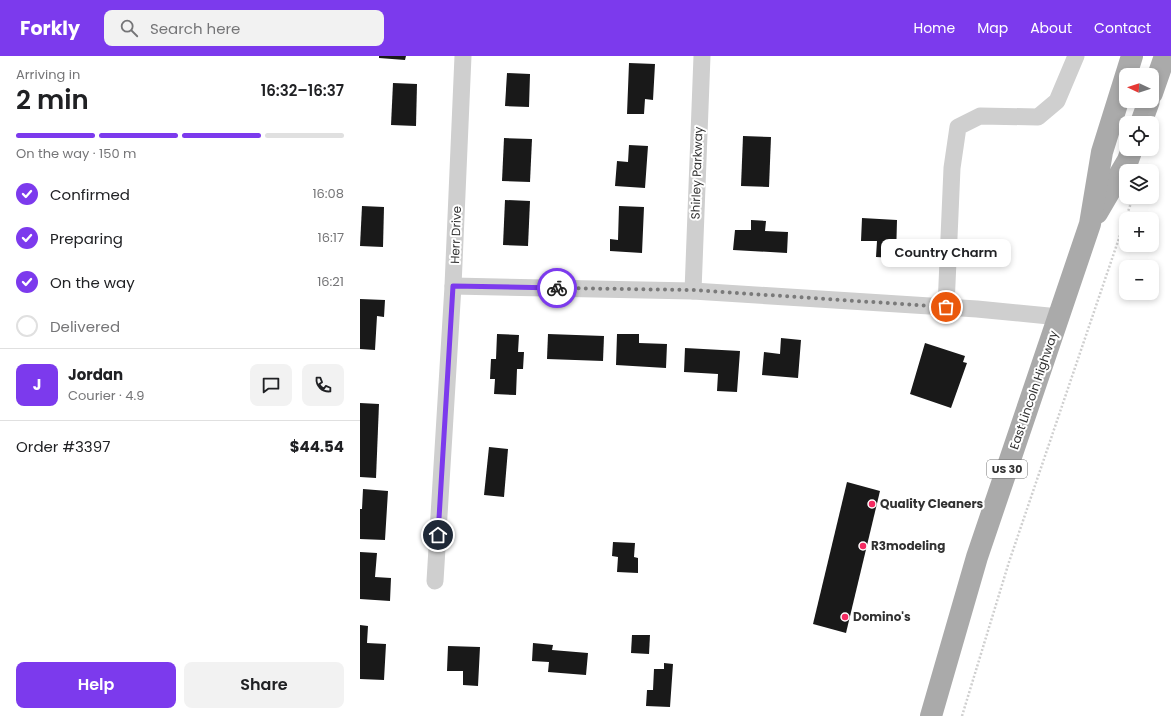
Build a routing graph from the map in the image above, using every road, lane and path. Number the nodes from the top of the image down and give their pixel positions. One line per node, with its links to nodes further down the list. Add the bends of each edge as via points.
1 (463, 56): 10 (street, Herr Drive)
2 (702, 56): 11 (street, Shirley Parkway)
3 (1076, 56): 12 (street, via 1057,101 1038,117 980,116 958,127 952,168)
4 (1132, 56): 9 (main road, East Lincoln Highway / US 30, via 1102,152)
5 (1165, 56): 6 (main road)
6 (1159, 73)
7 (1129, 156): 9 (main road, East Lincoln Highway / US 30)
8 (1131, 204): 16 (path, via 1009,562)
9 (1090, 224): 13 (main road, East Lincoln Highway / US 30)
10 (453, 286): 11 (street); 14 (street, Herr Drive)
11 (693, 290): 12 (street)
12 (946, 307): 13 (street)
13 (1059, 317): 15 (main road, East Lincoln Highway / US 30, via 977,557)
14 (435, 581)
15 (931, 716)
16 (962, 716)

